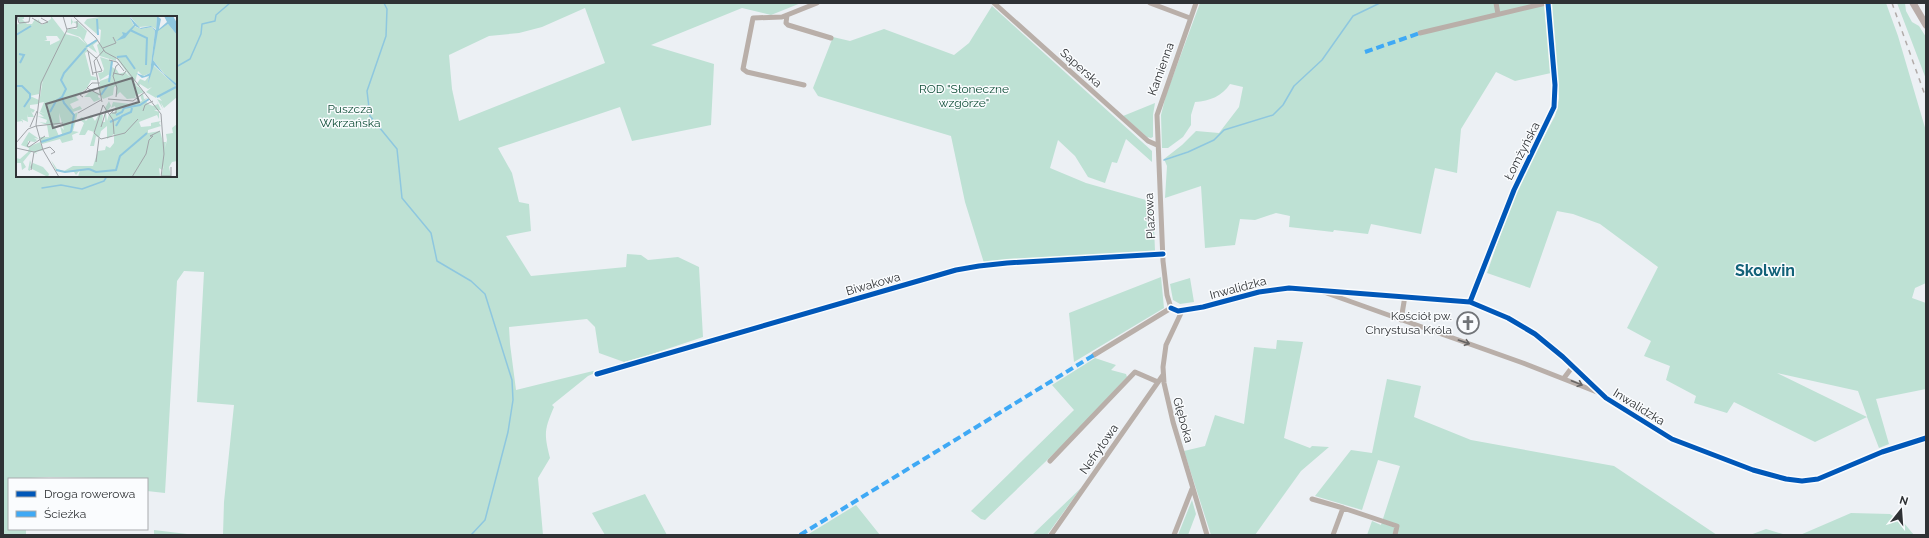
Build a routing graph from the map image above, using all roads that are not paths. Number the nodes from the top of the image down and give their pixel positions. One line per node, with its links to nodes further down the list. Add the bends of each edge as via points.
1 (817, 3): 11 (street)
2 (994, 3): 9 (street, Saperska)
3 (1004, 3): 9 (street)
4 (1150, 3): 12 (street)
5 (1196, 3): 12 (street, Kamienna)
6 (1496, 3): 10 (street)
7 (1547, 3): 10 (street); 23 (street, Łomżyńska, via 1555,85 1554,107 1514,190)
8 (1912, 3): 13 (street)
9 (999, 8): 17 (street, Saperska, via 1148,141)
10 (1498, 14): 14 (street)
11 (787, 15): 15 (street, via 788,25); 16 (street, via 767,19 753,18 742,69)
12 (1190, 18): 17 (street, Kamienna, via 1158,110)
13 (1926, 25)
14 (1420, 33)
15 (831, 38)
16 (804, 85)
17 (1157, 145): 18 (street, Plażowa)
18 (1163, 254): 24 (street, Plażowa, via 1166,295); 29 (street, Biwakowa, via 1007,263 956,270)
19 (1310, 288): 20 (street, Inwalidzka); 22 (street, Inwalidzka); 25 (street, Inwalidzka, via 1272,289)
20 (1348, 292): 21 (street, Inwalidzka); 22 (street, via 1345,295)
21 (1405, 296): 23 (street, Inwalidzka); 26 (street)
22 (1347, 300): 26 (street, Inwalidzka)
23 (1470, 302): 28 (street, Inwalidzka, via 1523,327 1543,340)
24 (1171, 308): 25 (street, Inwalidzka); 27 (street)
25 (1182, 311): 30 (street, Głęboka, via 1166,345)
26 (1401, 320): 31 (street, Inwalidzka, one-way to 31)
27 (1094, 354)
28 (1573, 366): 31 (street); 33 (street, Inwalidzka)
29 (597, 374)
30 (1163, 375): 32 (street, Nefrytowa); 36 (street, Głęboka, via 1167,401)
31 (1564, 378): 33 (street, Inwalidzka, one-way to 33)
32 (1158, 382): 35 (street, via 1135,372); 39 (street, Nefrytowa)
33 (1600, 393): 34 (street, Inwalidzka, via 1620,408 1675,440 1758,472 1790,480 1809,481 1823,477 1882,452)
34 (1926, 438)
35 (1050, 461)
36 (1192, 489): 40 (street); 41 (street, Głęboka)
37 (1312, 499): 38 (street)
38 (1343, 508): 42 (street); 43 (street, via 1397,526)
39 (1051, 535)
40 (1174, 535)
41 (1207, 535)
42 (1333, 535)
43 (1395, 535)

